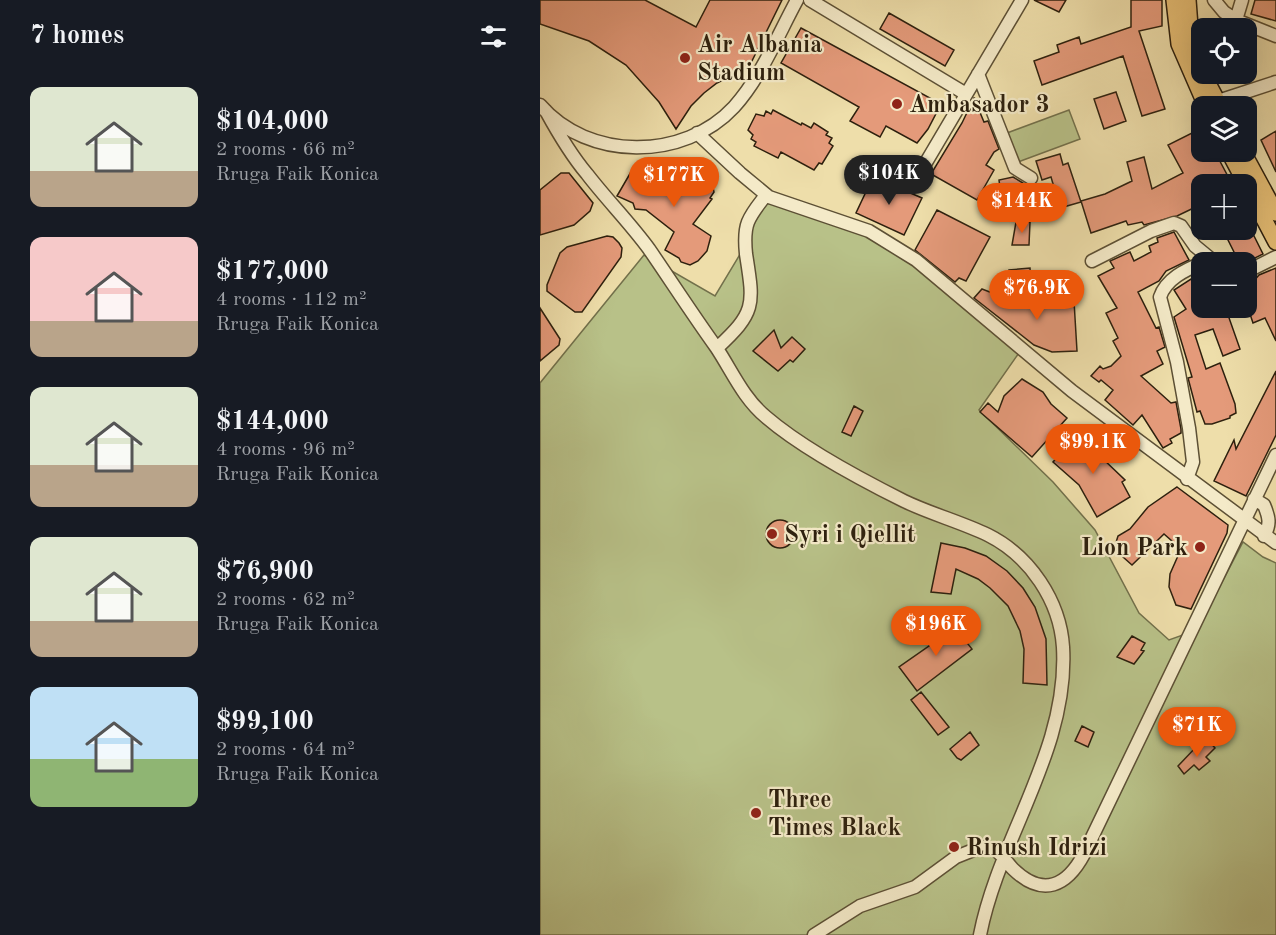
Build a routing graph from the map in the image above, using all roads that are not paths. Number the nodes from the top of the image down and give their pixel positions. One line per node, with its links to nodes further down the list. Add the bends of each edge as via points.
1 (797, 0): 19 (street, via 743,95 719,120)
2 (810, 0): 15 (street)
3 (1022, 0): 13 (street)
4 (1174, 0): 16 (main road, via 1179,44)
5 (1188, 0): 12 (main road)
6 (1214, 0): 8 (street)
7 (1242, 0): 9 (street)
8 (1233, 18)
9 (1237, 18)
10 (1257, 28): 11 (street)
11 (1276, 36)
12 (1191, 40)
13 (978, 74): 15 (street); 22 (street, via 1015,168)
14 (1276, 82): 17 (street)
15 (966, 94): 21 (street)
16 (1207, 96)
17 (1237, 96)
18 (543, 108): 19 (street, via 567,127 618,147 661,146); 32 (street, via 577,162 642,240)
19 (697, 133): 23 (street)
20 (1248, 162): 25 (main road)
21 (918, 177)
22 (1031, 178)
23 (766, 195): 32 (street, via 747,223 745,234 750,309); 34 (street, via 877,235 916,260 1048,372)
24 (1257, 206): 26 (main road)
25 (1276, 213)
26 (1276, 242)
27 (1200, 252): 29 (street, via 1181,226 1174,224 1151,231)
28 (1276, 257): 30 (street)
29 (1092, 261)
30 (1257, 266)
31 (1191, 271): 34 (street, via 1169,282 1160,299 1187,418 1193,462)
32 (717, 348): 39 (street, via 748,399 766,417 853,473 1009,548 1030,568 1049,598 1063,645 1062,675 1038,775)
33 (1276, 454): 35 (street)
34 (1187, 479): 36 (street)
35 (1259, 502): 36 (street); 37 (street)
36 (1244, 521): 37 (street); 39 (street, via 1074,871 1061,883 1044,885 1018,873)
37 (1267, 531): 38 (street)
38 (1276, 543)
39 (1004, 856): 40 (street, via 990,847 956,857 915,887 860,906); 41 (street)
40 (814, 935)
41 (980, 935)

